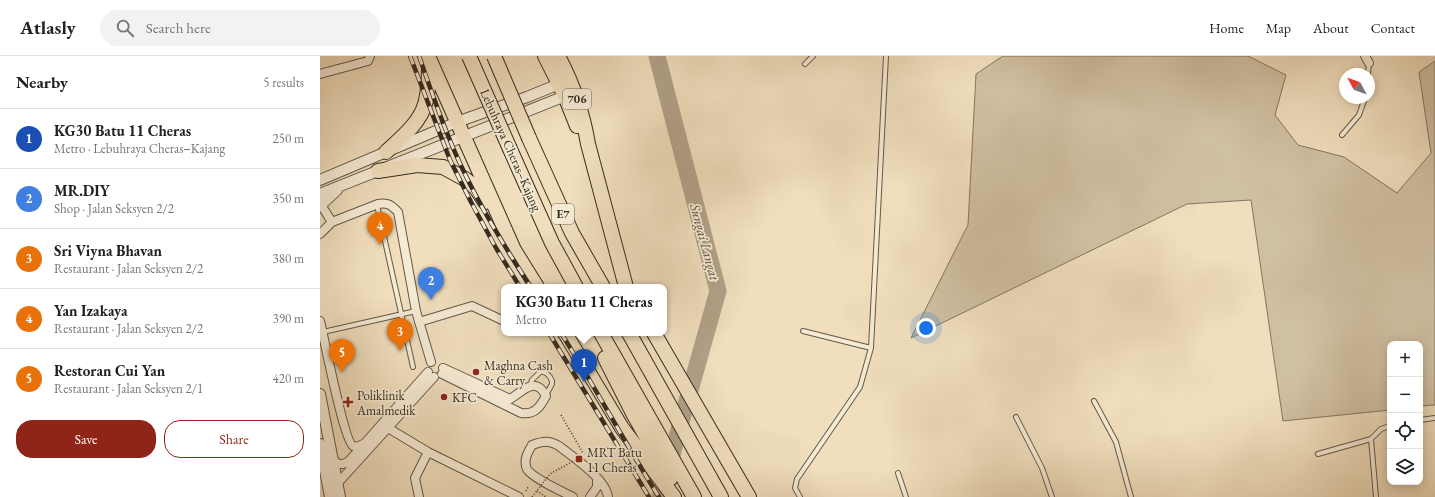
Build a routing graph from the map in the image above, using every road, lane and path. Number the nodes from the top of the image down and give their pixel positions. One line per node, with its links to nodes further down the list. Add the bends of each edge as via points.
1 (469, 56): 28 (highway, Lebuhraya Cheras–Kajang / E7, bridge, via 552,242)
2 (494, 56): 29 (highway, Lebuhraya Cheras–Kajang / E7, bridge, via 572,233)
3 (545, 56): 11 (highway)
4 (558, 56): 16 (highway, 706, via 578,102)
5 (813, 56): 9 (lane)
6 (886, 56): 44 (lane)
7 (429, 58): 13 (highway); 17 (highway, via 429,87 425,106 418,119)
8 (369, 59): 10 (street)
9 (805, 64)
10 (320, 74)
11 (562, 90): 13 (street, via 527,97); 15 (street); 16 (highway, via 575,123)
12 (1363, 104): 14 (lane, via 1359,115)
13 (457, 122): 15 (highway); 17 (street)
14 (1342, 135)
15 (464, 137): 18 (street); 26 (highway)
16 (588, 144): 30 (highway)
17 (386, 152): 20 (street)
18 (378, 171): 22 (street, via 341,185); 26 (highway, via 417,165 443,167 459,175 476,188 499,230)
19 (320, 175): 20 (street)
20 (334, 175): 21 (street)
21 (320, 180)
22 (320, 202): 24 (street)
23 (377, 204): 24 (street); 31 (street, via 384,202 392,205 398,212); 32 (lane)
24 (332, 222): 25 (street)
25 (320, 234)
26 (514, 250): 27 (highway)
27 (535, 284)
28 (574, 284)
29 (601, 284)
30 (625, 284)
31 (416, 311): 32 (lane); 35 (street)
32 (402, 314): 37 (lane); 47 (lane)
33 (501, 320): 35 (street, via 472,306)
34 (320, 321): 37 (street)
35 (419, 322): 46 (street)
36 (803, 331): 44 (lane)
37 (323, 332): 60 (street, via 349,442 353,446)
38 (567, 336): 71 (highway, via 622,428)
39 (594, 336): 71 (highway)
40 (603, 336): 81 (highway)
41 (631, 336): 45 (highway)
42 (637, 336): 45 (highway)
43 (656, 336): 83 (highway)
44 (871, 348): 84 (lane, via 860,387 797,479 795,488)
45 (641, 355): 82 (highway)
46 (431, 362): 48 (street, via 428,367); 48 (street, via 442,364)
47 (414, 367)
48 (437, 373): 49 (street, via 510,399); 51 (street, via 521,413 534,412); 58 (street); 60 (street)
49 (530, 386): 51 (street, via 537,386); 51 (lane, via 532,380 543,371 552,381)
50 (320, 394): 64 (street)
51 (546, 396)
52 (1094, 402): 87 (lane, via 1116,442)
53 (561, 415): 70 (path, bridge, via 584,455 550,474)
54 (1016, 417): 86 (lane, via 1042,468)
55 (1435, 418): 56 (lane)
56 (1423, 420)
57 (1387, 427): 59 (lane)
58 (388, 428): 62 (street); 67 (street)
59 (1371, 439): 63 (lane); 88 (lane)
60 (367, 442): 64 (street, via 344,464)
61 (320, 444): 64 (street)
62 (428, 452): 74 (street, via 415,478); 75 (street)
63 (1318, 454)
64 (325, 459): 67 (street); 72 (street)
65 (898, 473): 85 (lane)
66 (597, 478): 78 (street, via 552,442 542,441 532,445 526,458 527,469 535,477); 79 (street, via 597,487); 80 (street, via 608,492)
67 (337, 484): 73 (street)
68 (528, 486): 69 (path)
69 (526, 491)
70 (537, 491): 76 (path, bridge); 77 (path)
71 (676, 496)
72 (330, 497)
73 (340, 497)
74 (419, 497)
75 (519, 497)
76 (532, 497)
77 (546, 497)
78 (573, 497)
79 (590, 497)
80 (608, 497)
81 (694, 497)
82 (721, 497)
83 (750, 497)
84 (800, 497)
85 (906, 497)
86 (1052, 497)
87 (1131, 497)
88 (1376, 497)

